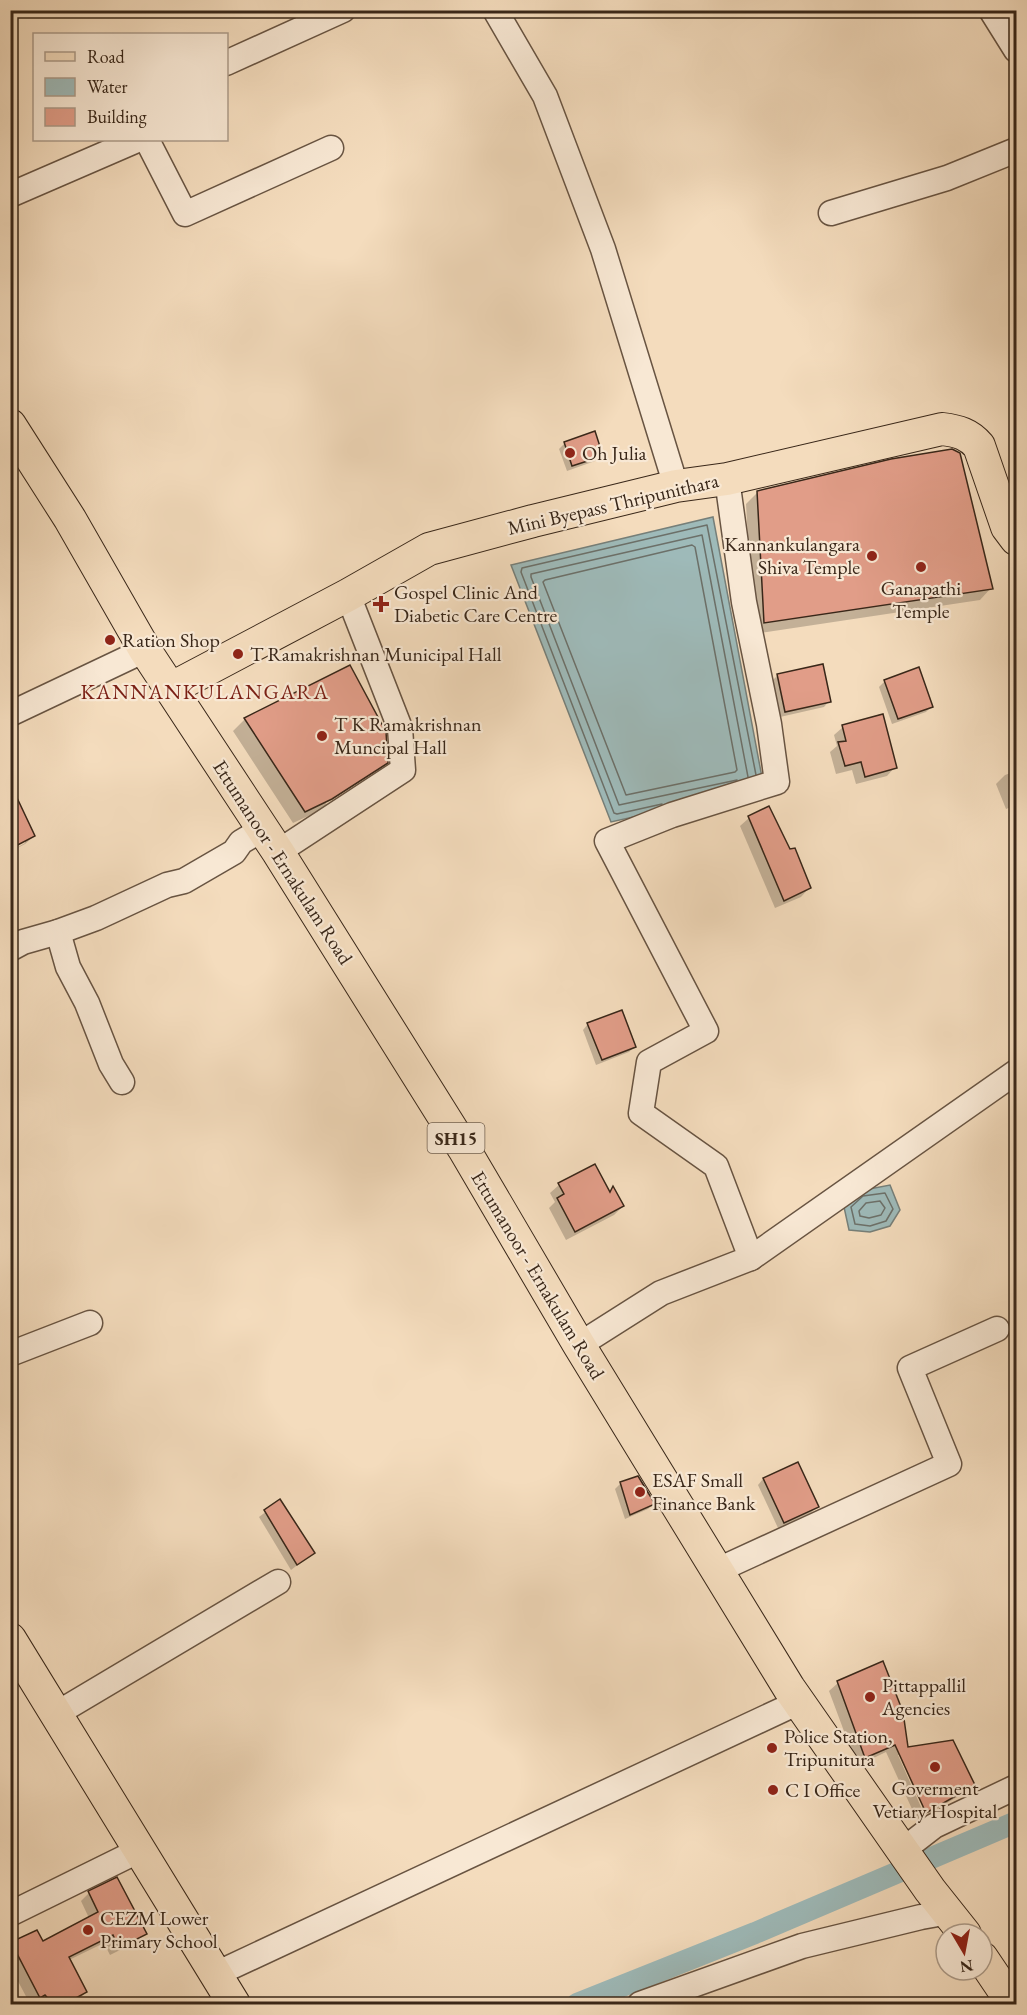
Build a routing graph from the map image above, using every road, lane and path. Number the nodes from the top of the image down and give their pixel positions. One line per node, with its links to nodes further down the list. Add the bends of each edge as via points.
1 (343, 10): 5 (street)
2 (495, 10): 14 (street, via 545,96 603,249)
3 (991, 10): 4 (street)
4 (1017, 50)
5 (228, 62)
6 (135, 141): 10 (street)
7 (148, 141): 8 (street, via 185,214)
8 (331, 148)
9 (1017, 150): 11 (street, via 947,178)
10 (10, 195)
11 (831, 213)
12 (10, 425): 17 (main road, Ettumanoor - Ernakulam Road / SH15, via 70,519)
13 (727, 479): 14 (main road, Mini Byepass Thripunithara); 15 (main road, Mini Byepass Thripunithara, via 942,429 958,431 979,446 1007,527); 25 (street, via 744,602 777,782 672,815 607,841 706,1031 649,1062 641,1113 716,1166)
14 (676, 486): 16 (main road, Mini Byepass Thripunithara, via 429,549)
15 (1017, 539)
16 (348, 595): 18 (main road, Mini Byepass Thripunithara); 20 (street, via 400,728 403,770)
17 (145, 650): 18 (main road, Ettumanoor - Ernakulam Road / SH15); 19 (street)
18 (172, 688): 20 (main road, Ettumanoor - Ernakulam Road / SH15)
19 (10, 714)
20 (270, 840): 21 (street, via 241,842 234,852 184,881 166,885); 28 (main road, Ettumanoor - Ernakulam Road / SH15, via 464,1149)
21 (58, 933): 22 (street); 24 (street, via 68,967)
22 (10, 949)
23 (1017, 1072): 25 (street)
24 (122, 1082)
25 (751, 1258): 28 (street, via 662,1293)
26 (90, 1323): 29 (street)
27 (997, 1329): 30 (street, via 910,1368 949,1464)
28 (579, 1345): 30 (main road, Ettumanoor - Ernakulam Road / SH15)
29 (10, 1354)
30 (716, 1571): 33 (main road, Ettumanoor - Ernakulam Road / SH15)
31 (278, 1582): 34 (street)
32 (10, 1639): 34 (main road)
33 (799, 1702): 37 (main road, Ettumanoor - Ernakulam Road / SH15); 41 (street)
34 (56, 1714): 36 (main road)
35 (1017, 1787): 37 (street, via 934,1826)
36 (140, 1850): 39 (street); 41 (main road)
37 (903, 1850): 38 (main road, Ettumanoor - Ernakulam Road / SH15)
38 (948, 1912): 43 (street, via 802,1946)
39 (10, 1914)
40 (998, 1968): 44 (main road)
41 (216, 1974): 42 (main road)
42 (234, 2004)
43 (640, 2004)
44 (1013, 2004)

